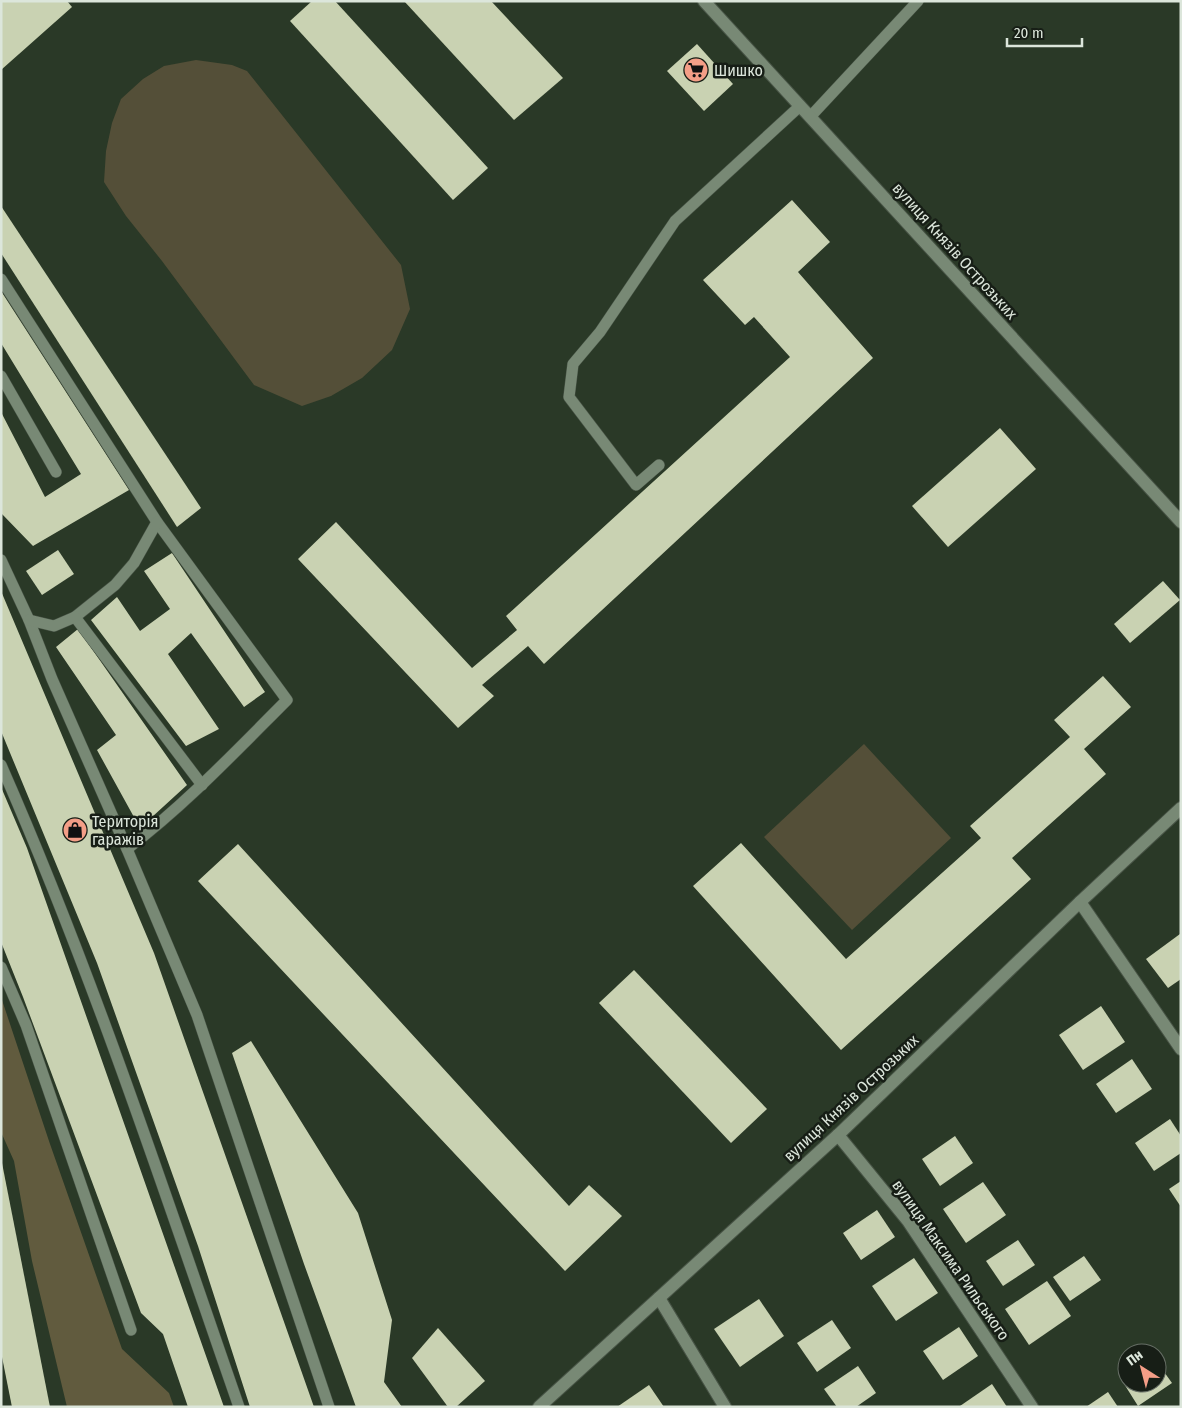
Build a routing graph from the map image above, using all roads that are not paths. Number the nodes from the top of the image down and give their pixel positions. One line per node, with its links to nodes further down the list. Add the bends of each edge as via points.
1 (704, 1): 3 (street, вулиця Князів Острозьких)
2 (918, 1): 4 (lane)
3 (800, 106): 4 (street, вулиця Князів Острозьких); 7 (lane, via 675,221 600,332 573,364 569,397 636,485)
4 (810, 116): 10 (street, вулиця Князів Острозьких)
5 (1, 279): 9 (lane)
6 (1, 376): 8 (lane)
7 (659, 465)
8 (56, 472)
9 (157, 522): 12 (lane, via 134,563 115,585); 15 (lane, via 287,700)
10 (1181, 522)
11 (1, 560): 13 (lane)
12 (75, 617): 13 (lane, via 54,626); 15 (lane)
13 (29, 620): 17 (lane)
14 (1, 765): 24 (lane, via 100,1007)
15 (202, 785): 17 (lane, via 159,825)
16 (1181, 808): 18 (street, вулиця Князів Острозьких)
17 (127, 849): 25 (lane, via 197,1015)
18 (1080, 902): 20 (street); 21 (street, вулиця Князів Острозьких)
19 (1, 967): 23 (lane, via 26,1025)
20 (1181, 1049)
21 (838, 1135): 22 (street, вулиця Князів Острозьких); 28 (street, вулиця Максима Рильського, via 908,1221)
22 (659, 1298): 26 (street, вулиця Князів Острозьких); 27 (street)
23 (131, 1330)
24 (239, 1407)
25 (329, 1407)
26 (539, 1407)
27 (725, 1407)
28 (1032, 1407)

